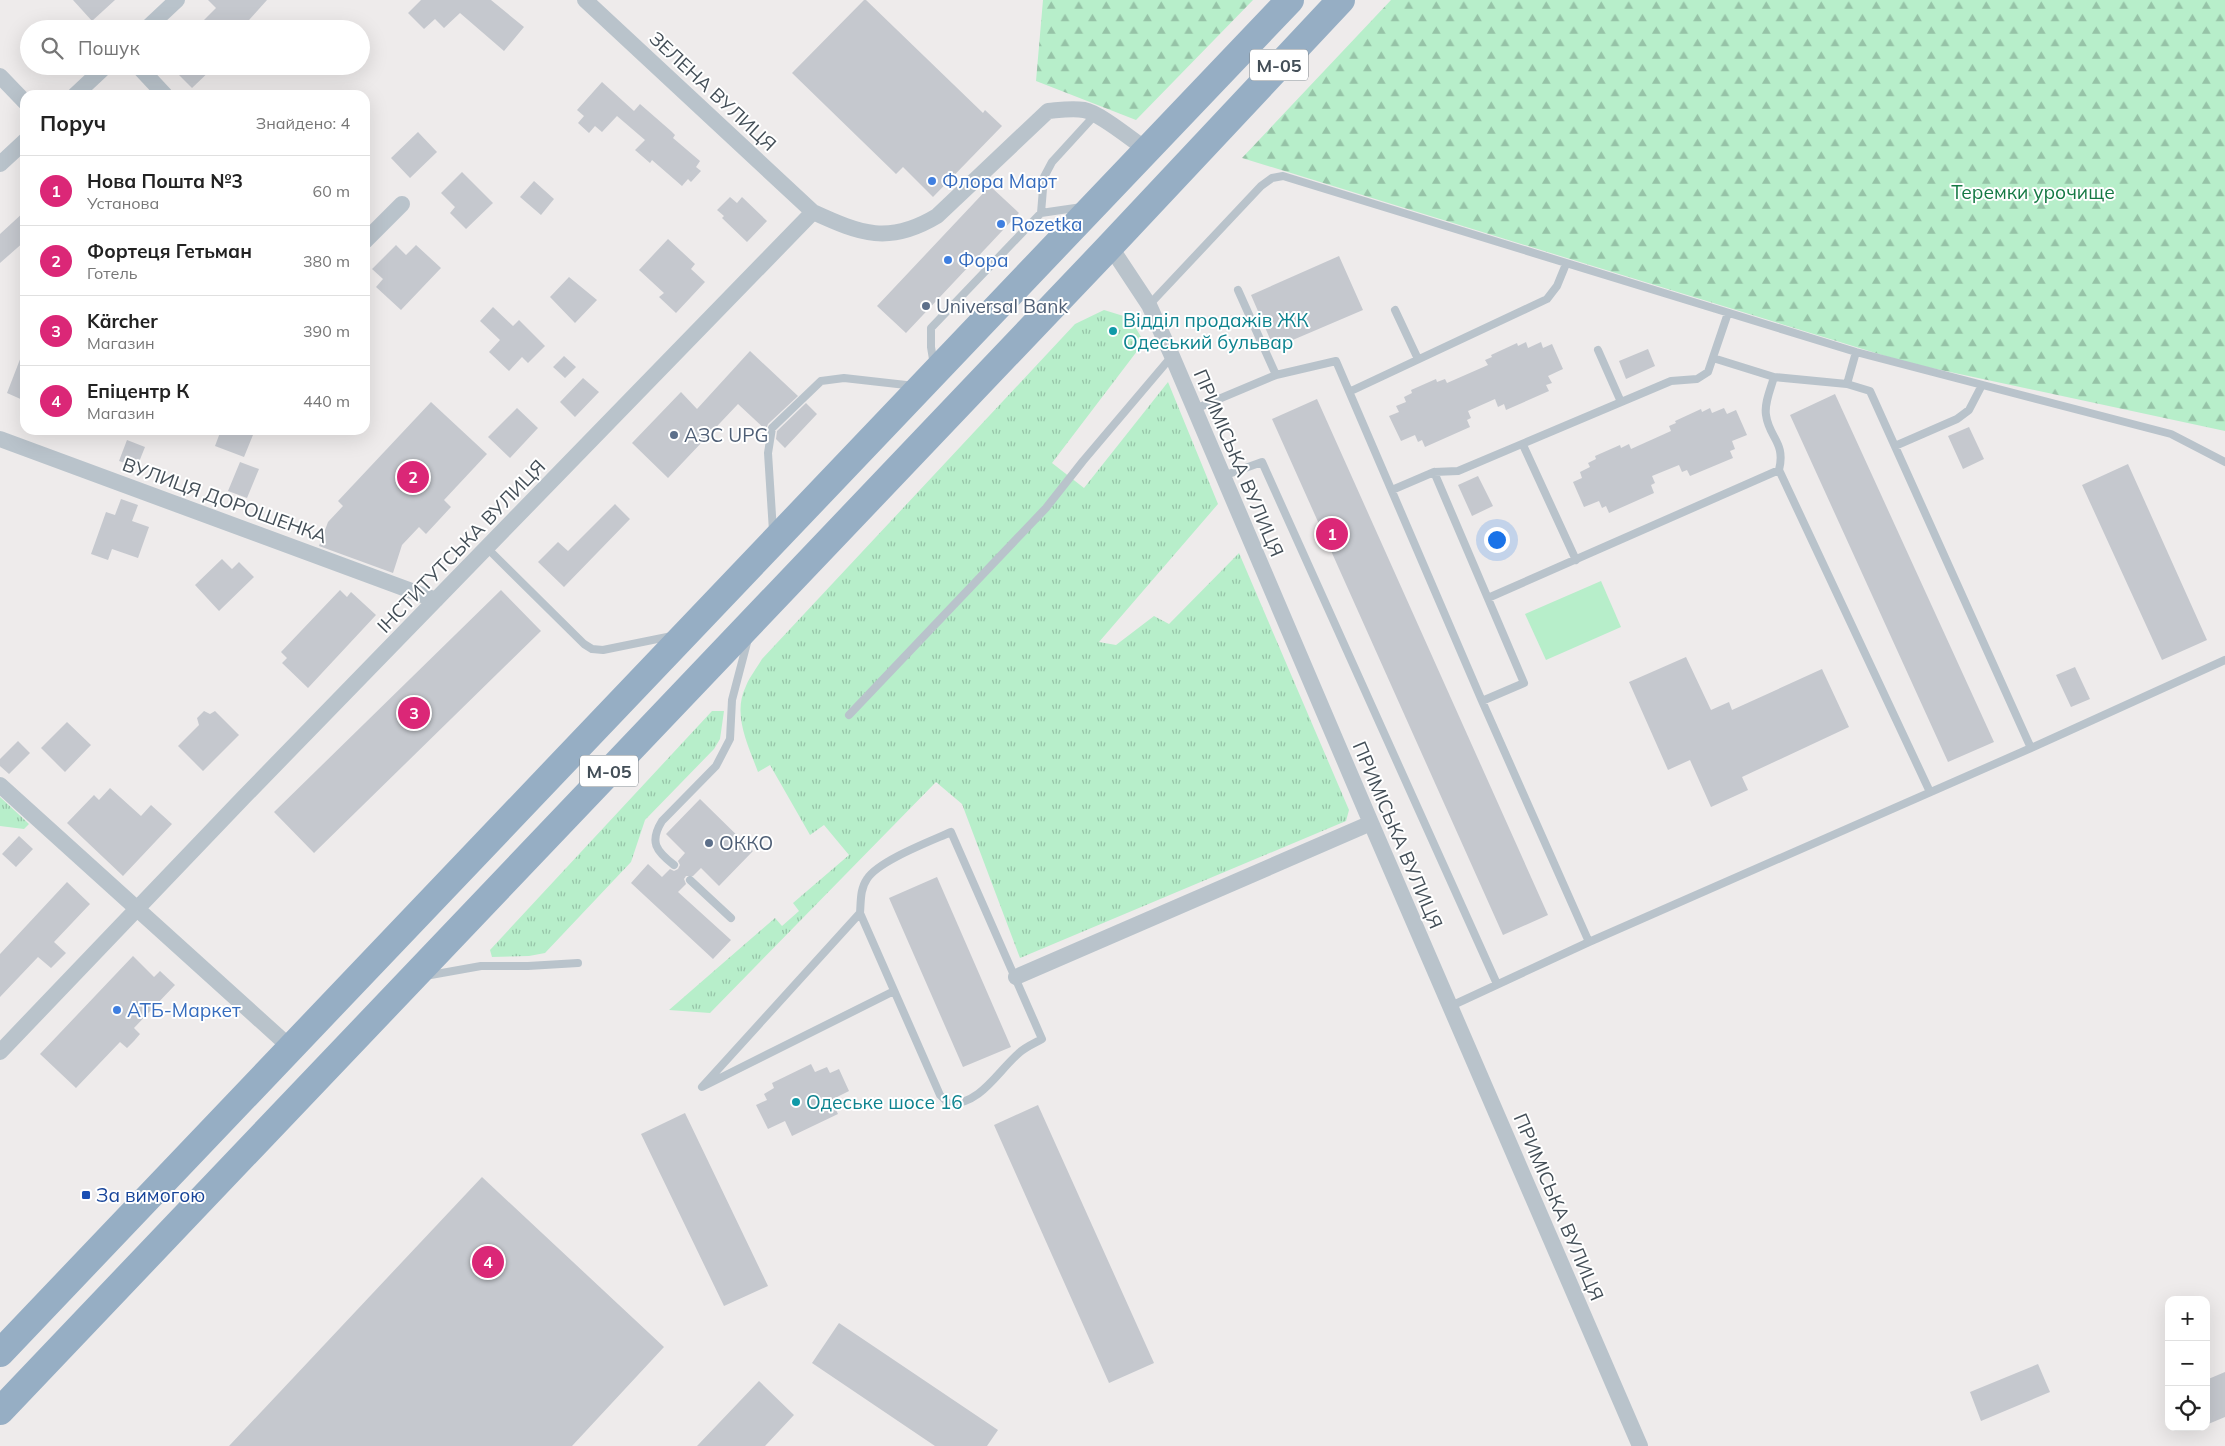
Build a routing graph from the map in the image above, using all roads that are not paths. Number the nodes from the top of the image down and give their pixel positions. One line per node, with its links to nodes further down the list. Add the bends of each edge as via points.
1 (177, 0): 5 (street)
2 (585, 0): 18 (street, ЗЕЛЕНА ВУЛИЦЯ)
3 (1290, 0): 14 (highway, М-05)
4 (1341, 0): 21 (highway, М-05)
5 (156, 20)
6 (96, 75): 9 (street)
7 (146, 75): 10 (street)
8 (0, 76): 11 (street)
9 (80, 90)
10 (160, 90)
11 (20, 97)
12 (1096, 115): 14 (street); 18 (street, ЗЕЛЕНА ВУЛИЦЯ, via 1085,110 1048,111 937,216 918,228 891,234 868,233 843,226); 19 (lane, via 1052,162 1044,177)
13 (20, 146): 15 (street)
14 (1147, 150): 17 (highway, М-05)
15 (0, 164)
16 (402, 204): 20 (street)
17 (1094, 205): 19 (lane); 34 (highway, М-05)
18 (814, 212): 49 (street, ІНСТИТУТСЬКА ВУЛИЦЯ)
19 (1041, 213): 34 (lane, via 931,328)
20 (370, 236)
21 (1110, 246): 24 (street, ПРИМІСЬКА ВУЛИЦЯ); 53 (highway, М-05)
22 (1566, 264): 24 (lane, via 1283,176 1272,178 1261,186); 26 (lane); 31 (lane, via 1557,286 1547,299)
23 (1238, 290): 32 (lane)
24 (1149, 305): 29 (street, ПРИМІСЬКА ВУЛИЦЯ)
25 (1395, 310): 31 (lane)
26 (1728, 313): 28 (lane); 30 (lane)
27 (1598, 350): 38 (lane)
28 (1856, 352): 35 (lane); 36 (lane)
29 (1172, 356): 39 (street, ПРИМІСЬКА ВУЛИЦЯ); 57 (lane, via 1046,508)
30 (1713, 358): 33 (lane); 38 (lane, via 1708,372 1697,378 1671,381)
31 (1418, 359): 37 (lane)
32 (1276, 375): 37 (lane, via 1336,361); 39 (lane)
33 (1774, 377): 35 (lane); 44 (lane, via 1766,417 1780,446)
34 (929, 379): 48 (highway, М-05); 48 (lane, via 844,378 821,381 772,428 768,453)
35 (1847, 384): 42 (lane, via 1870,391)
36 (1982, 385): 42 (lane, via 1969,410 1957,419); 43 (lane, via 2171,434)
37 (1350, 391): 47 (lane)
38 (1621, 402): 41 (lane)
39 (1195, 410): 46 (street, ПРИМІСЬКА ВУЛИЦЯ)
40 (0, 439): 52 (street, ВУЛИЦЯ ДОРОШЕНКА)
41 (1523, 445): 45 (lane, via 1458,471); 50 (lane)
42 (1895, 446): 58 (lane)
43 (2225, 462)
44 (1780, 470): 50 (lane); 60 (lane)
45 (1434, 472): 47 (lane); 51 (lane)
46 (1223, 476): 61 (street, ПРИМІСЬКА ВУЛИЦЯ); 71 (lane, via 1262,462)
47 (1392, 490): 56 (lane)
48 (773, 541): 54 (highway, М-05)
49 (487, 548): 52 (street, ІНСТИТУТСЬКА ВУЛИЦЯ); 54 (lane, via 592,649 603,650)
50 (1576, 560): 51 (lane)
51 (1488, 598): 56 (lane, via 1524,683)
52 (436, 600): 64 (street, ІНСТИТУТСЬКА ВУЛИЦЯ)
53 (753, 620): 62 (lane, via 732,700 730,739 716,766 656,830 657,850); 70 (highway, М-05)
54 (686, 633): 74 (highway, М-05)
55 (2225, 660): 58 (lane)
56 (1482, 701): 67 (lane)
57 (849, 715)
58 (2030, 748): 60 (lane)
59 (0, 785): 64 (street)
60 (1930, 792): 67 (lane)
61 (1371, 823): 69 (street); 73 (street, ПРИМІСЬКА ВУЛИЦЯ)
62 (674, 865)
63 (690, 880): 66 (lane)
64 (137, 908): 74 (street); 75 (street, ІНСТИТУТСЬКА ВУЛИЦЯ)
65 (860, 913): 69 (lane, via 861,893 867,878 879,866 951,832); 72 (lane); 72 (lane, via 702,1087)
66 (731, 918)
67 (1589, 942): 71 (lane)
68 (578, 963): 70 (lane, via 481,966)
69 (1016, 977): 72 (lane, via 1042,1039 1020,1052 974,1098 962,1104 949,1104 940,1095)
70 (411, 979): 77 (highway, М-05)
71 (1497, 984): 73 (lane)
72 (894, 991)
73 (1451, 1006): 78 (street, ПРИМІСЬКА ВУЛИЦЯ)
74 (291, 1048): 76 (highway, М-05)
75 (0, 1052)
76 (0, 1353)
77 (0, 1411)
78 (1640, 1446)

